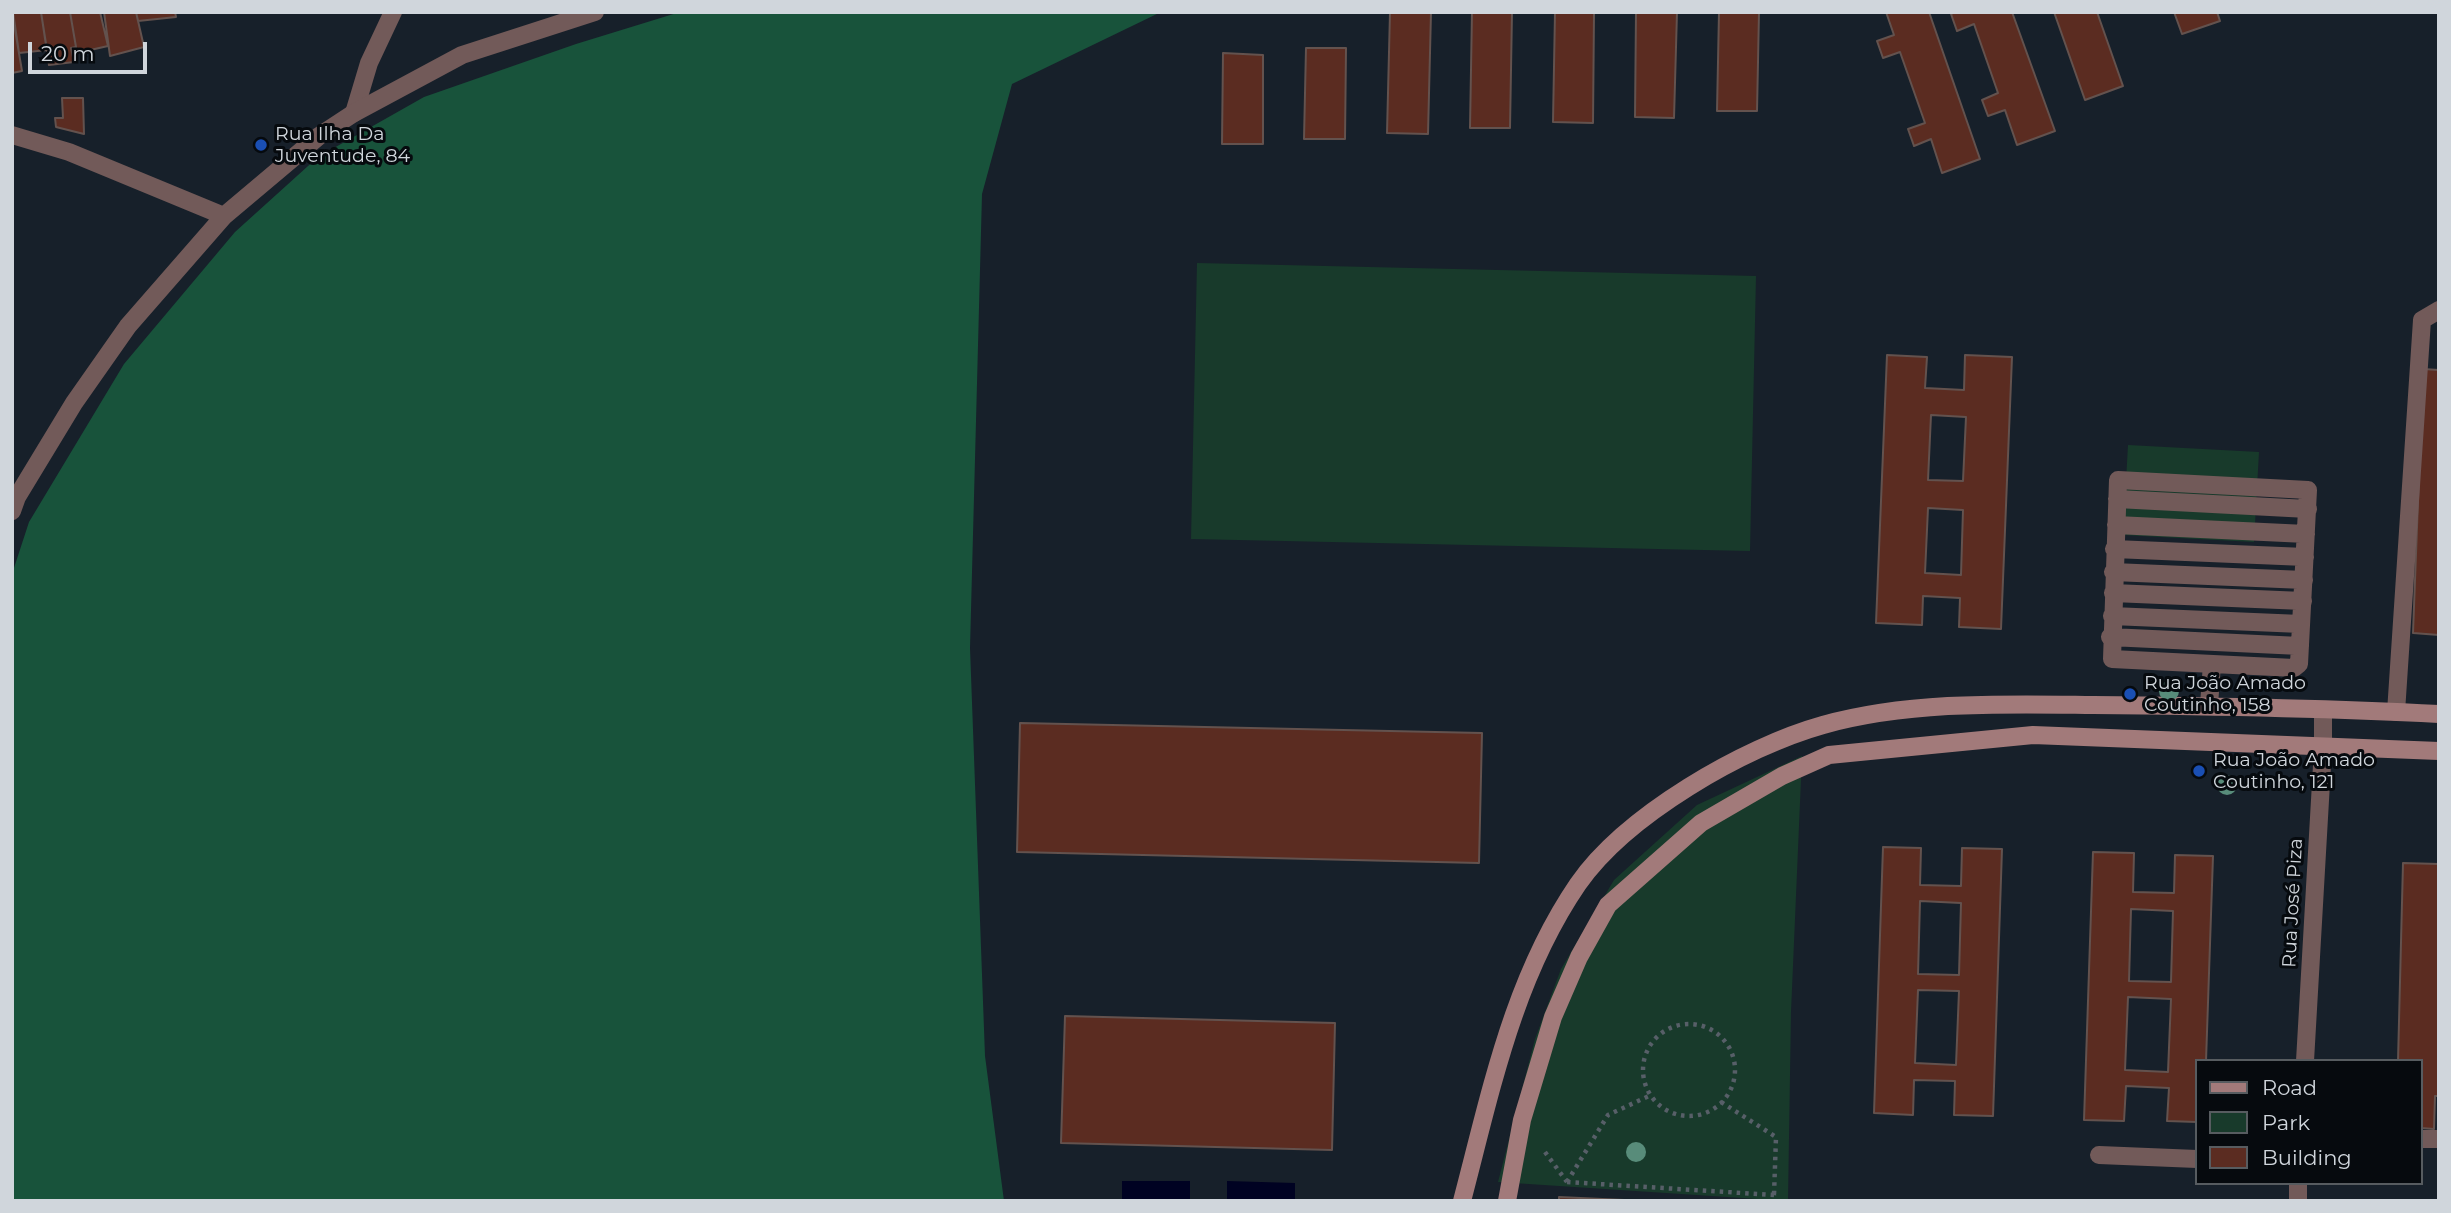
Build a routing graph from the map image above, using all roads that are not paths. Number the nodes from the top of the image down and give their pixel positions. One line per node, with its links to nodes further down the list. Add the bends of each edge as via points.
1 (393, 12): 3 (street, via 369,63)
2 (595, 12): 3 (street, via 462,55)
3 (354, 113): 5 (street, via 319,136)
4 (12, 135): 5 (street, via 69,152)
5 (224, 216): 7 (street, via 103,360 24,485)
6 (2439, 310): 23 (street, via 2422,320)
7 (12, 512)
8 (2116, 525): 9 (street); 9 (street, via 2118,480 2308,489); 10 (street)
9 (2306, 534): 11 (street)
10 (2114, 549): 11 (street); 12 (street)
11 (2305, 557): 13 (street)
12 (2113, 572): 13 (street); 14 (street)
13 (2304, 580): 15 (street)
14 (2113, 593): 15 (street); 16 (street)
15 (2303, 601): 17 (street)
16 (2112, 616): 17 (street); 18 (street)
17 (2301, 624): 19 (street)
18 (2110, 636): 19 (street); 20 (street, via 2113,660)
19 (2301, 646): 20 (street, via 2300,662 2294,668)
20 (2212, 664): 21 (street)
21 (2209, 705): 22 (street); 30 (street, via 2003,704 1880,713 1770,743 1698,782 1618,839 1580,882 1545,939 1513,1010)
22 (2323, 710): 23 (street); 25 (street, Rua José Piza)
23 (2396, 712): 24 (street)
24 (2439, 714)
25 (2322, 748): 26 (street); 27 (street, Rua José Piza); 31 (street, via 2033,735 1829,755 1743,796 1700,823 1608,905 1553,1017 1522,1120)
26 (2439, 751)
27 (2305, 1059)
28 (2099, 1155): 29 (street)
29 (2196, 1159)
30 (1462, 1201)
31 (1507, 1201)

